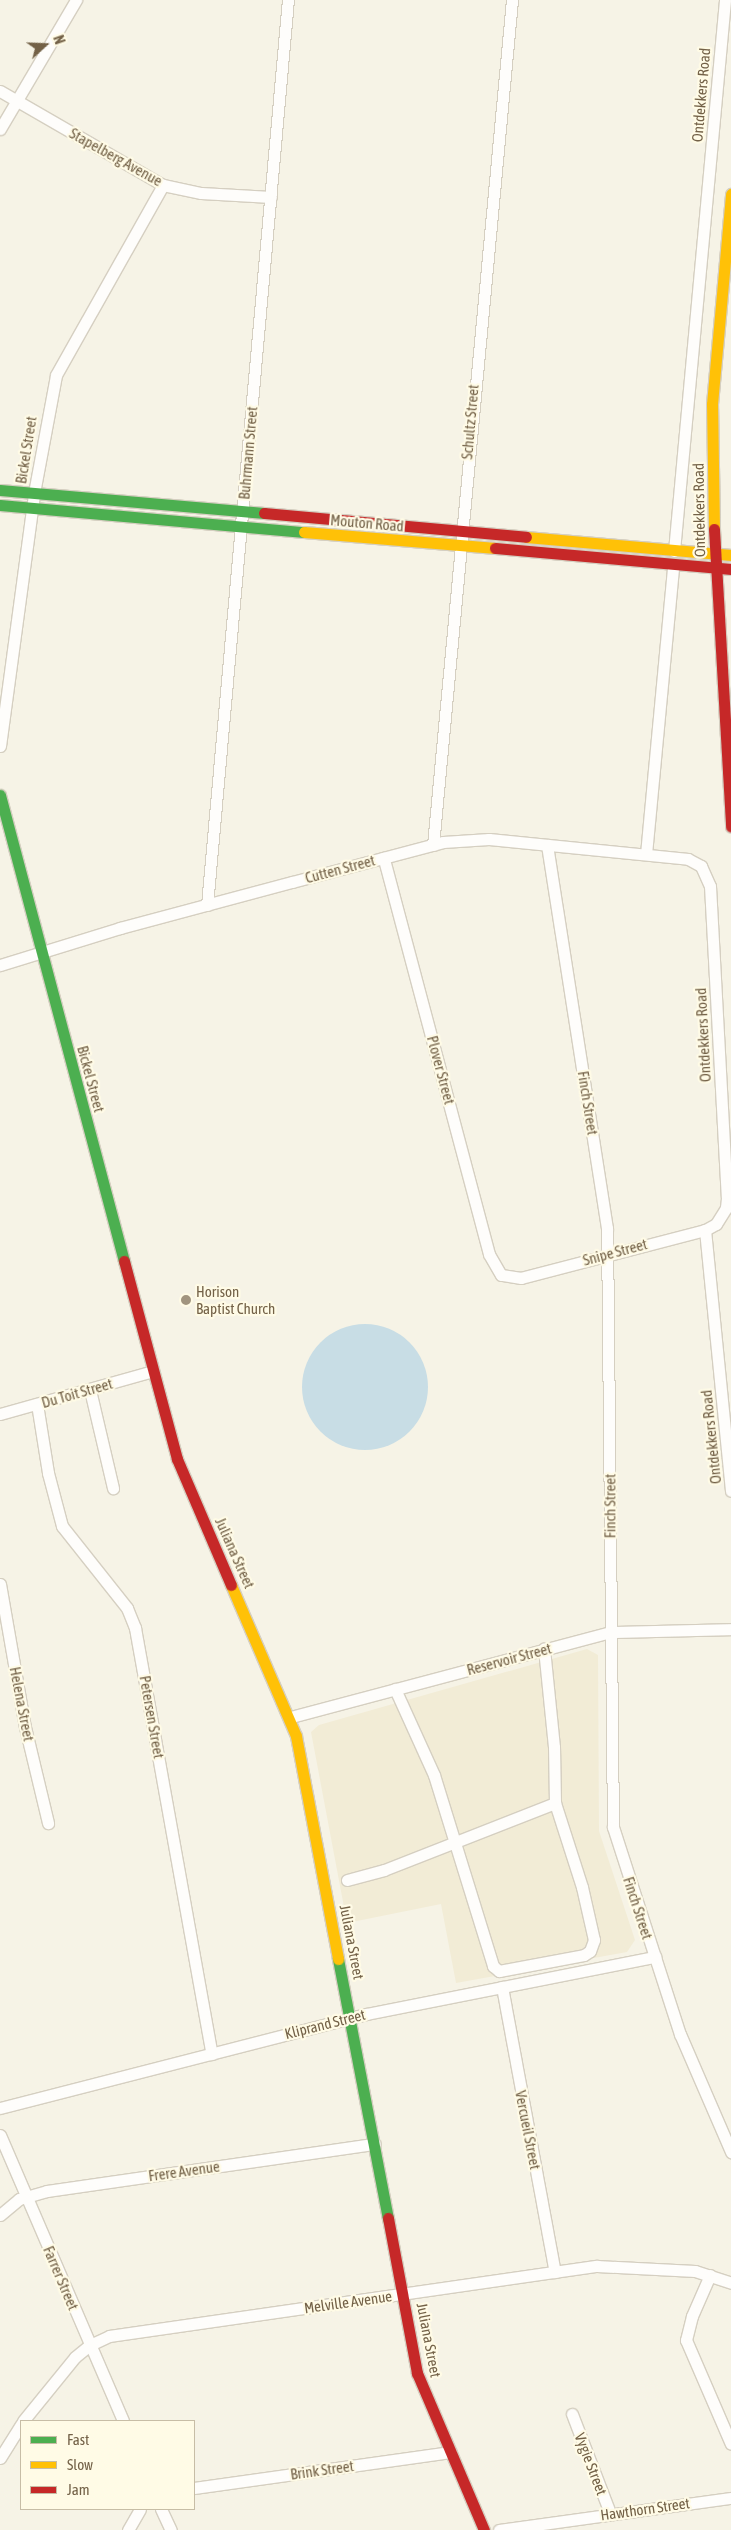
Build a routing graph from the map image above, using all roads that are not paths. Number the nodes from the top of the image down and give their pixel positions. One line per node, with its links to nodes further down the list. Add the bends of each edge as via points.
1 (76, 0): 6 (street)
2 (288, 0): 10 (street, Buhrmann Street)
3 (512, 0): 17 (street, Schultz Street)
4 (725, 0): 19 (street, Ontdekkers Road)
5 (0, 91): 6 (street, Stapelberg Avenue)
6 (16, 101): 7 (street); 8 (street, Stapelberg Avenue)
7 (0, 129)
8 (163, 185): 10 (street, Stapelberg Avenue, via 201,193); 12 (street, Bickel Street, via 56,375)
9 (731, 194): 20 (main road, Ontdekkers Road, via 712,404)
10 (271, 197): 15 (street, Buhrmann Street)
11 (0, 490): 12 (main road, Mouton Road)
12 (34, 493): 14 (street, Bickel Street); 15 (main road, Mouton Road)
13 (0, 505): 14 (main road, Mouton Road)
14 (33, 509): 16 (main road, Mouton Road); 25 (street, Bickel Street)
15 (243, 512): 16 (street, Buhrmann Street); 17 (main road, Mouton Road)
16 (242, 527): 18 (main road, Mouton Road); 33 (street, Buhrmann Street)
17 (461, 532): 18 (street, Schultz Street); 19 (main road, Mouton Road, via 586,540)
18 (459, 547): 22 (main road, Mouton Road); 28 (street, Schultz Street)
19 (674, 551): 20 (main road, Mouton Road)
20 (714, 554): 21 (main road, Mouton Road); 23 (main road, Ontdekkers Road)
21 (731, 555)
22 (673, 566): 23 (main road, Mouton Road); 30 (street, Ontdekkers Road)
23 (715, 569): 24 (main road, Mouton Road); 27 (main road, Ontdekkers Road)
24 (731, 570)
25 (0, 746)
26 (0, 795): 34 (main road, Bickel Street)
27 (731, 826)
28 (433, 845): 29 (street, Cutten Street, via 489,839); 31 (street, Cutten Street)
29 (547, 845): 30 (street, Cutten Street); 38 (street, Finch Street, via 605,1217)
30 (646, 854): 32 (street, Cutten Street)
31 (384, 858): 33 (street, Cutten Street); 39 (street, Plover Street, via 489,1254 495,1267)
32 (688, 859): 36 (street, Ontdekkers Road, via 701,866 710,886 727,1198)
33 (207, 905): 34 (street, Cutten Street)
34 (43, 951): 35 (street, Cutten Street); 40 (main road, Bickel Street)
35 (0, 965)
36 (720, 1219): 37 (street, Snipe Street)
37 (705, 1230): 38 (street, Snipe Street); 45 (street, Ontdekkers Road)
38 (608, 1255): 39 (street, Snipe Street, via 521,1278); 48 (street, Finch Street)
39 (506, 1278)
40 (153, 1371): 41 (street, Du Toit Street); 51 (main road, Juliana Street, via 183,1474)
41 (90, 1390): 42 (street, Du Toit Street); 44 (street)
42 (37, 1404): 43 (street, Du Toit Street); 59 (street, Petersen Street, via 48,1474 62,1526 127,1608 135,1628)
43 (0, 1414)
44 (113, 1488)
45 (731, 1491)
46 (0, 1584): 53 (street, Helena Street, via 25,1727)
47 (731, 1629): 48 (street, Reservoir Street)
48 (610, 1632): 49 (street, Reservoir Street); 56 (street, Finch Street, via 613,1827)
49 (544, 1649): 50 (street, Reservoir Street); 52 (street, via 554,1747)
50 (395, 1689): 51 (street, Reservoir Street); 54 (street, via 434,1775)
51 (291, 1717): 58 (main road, Juliana Street)
52 (555, 1803): 54 (street); 54 (street, via 582,1887 594,1940 590,1951 584,1955 499,1971 493,1966 478,1912)
53 (48, 1823)
54 (453, 1844): 55 (street)
55 (347, 1880)
56 (654, 1957): 57 (street, Kliprand Street); 63 (street, Finch Street, via 680,2034)
57 (502, 1987): 58 (street, Kliprand Street); 66 (street, Vercueil Street)
58 (351, 2018): 59 (street, Kliprand Street); 62 (main road, Juliana Street)
59 (212, 2054): 60 (street, Kliprand Street)
60 (0, 2108)
61 (0, 2135): 64 (street, Farrer Street)
62 (375, 2144): 64 (street, Frere Avenue); 69 (main road, Juliana Street)
63 (731, 2152)
64 (26, 2196): 65 (street, Frere Avenue); 70 (street, Farrer Street)
65 (0, 2215)
66 (555, 2272): 67 (street, Melville Avenue, via 620,2266); 69 (street, Melville Avenue)
67 (710, 2275): 68 (street, Melville Avenue); 75 (street, via 692,2316 686,2340)
68 (731, 2284)
69 (405, 2293): 70 (street, Melville Avenue, via 126,2333); 76 (main road, Juliana Street, via 417,2373)
70 (90, 2345): 72 (street, Melville Avenue, via 63,2370); 73 (street, Farrer Street)
71 (572, 2414): 82 (street, Vygie Street)
72 (24, 2420)
73 (124, 2420)
74 (20, 2425): 77 (street, Melville Avenue)
75 (731, 2444)
76 (450, 2452): 78 (street, Brink Street); 85 (main road, Juliana Street)
77 (0, 2458)
78 (195, 2488)
79 (731, 2498): 82 (street, Hawthorn Street)
80 (139, 2510): 83 (street)
81 (162, 2510): 84 (street)
82 (610, 2513): 86 (street, Hawthorn Street)
83 (128, 2530)
84 (170, 2530)
85 (484, 2530)
86 (499, 2530)

